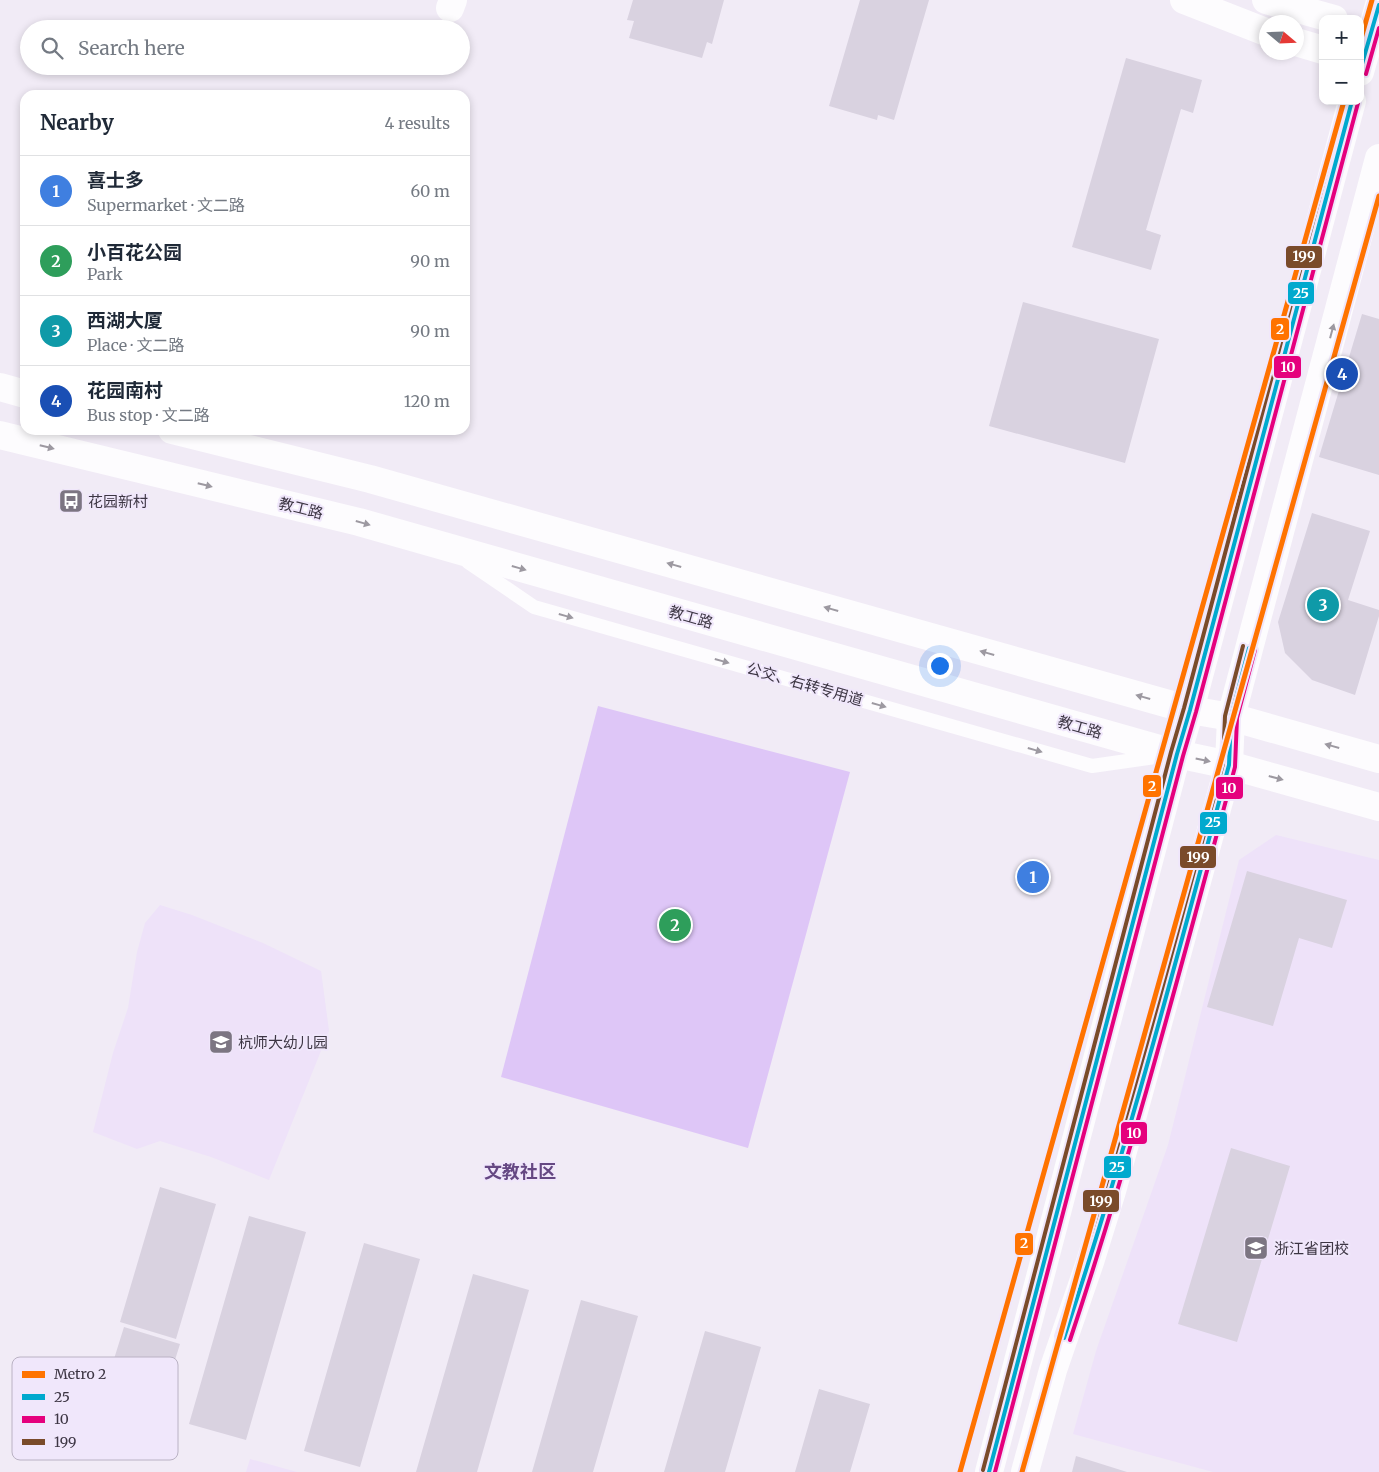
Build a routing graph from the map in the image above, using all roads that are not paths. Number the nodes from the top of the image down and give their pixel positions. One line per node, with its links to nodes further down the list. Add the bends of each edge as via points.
1 (1184, 0): 5 (main road)
2 (1266, 0): 3 (main road)
3 (1320, 15)
4 (1371, 20): 8 (main road)
5 (1259, 29)
6 (1304, 44): 7 (main road)
7 (1319, 49)
8 (1362, 60)
9 (1351, 105): 15 (main road)
10 (1379, 158): 16 (main road, one-way to 10)
11 (0, 387): 12 (main road)
12 (20, 393)
13 (0, 435): 17 (main road, 教工路, one-way to 17, via 359,522)
14 (192, 435): 15 (main road, one-way to 14, via 370,479)
15 (1190, 710): 16 (main road); 17 (main road)
16 (1230, 717): 18 (main road, one-way to 16); 19 (main road)
17 (1177, 754): 19 (main road, 教工路, one-way to 19); 21 (main road)
18 (1379, 760)
19 (1229, 766): 20 (main road, 教工路, one-way to 20); 22 (main road, via 1112,1191 1053,1370)
20 (1379, 807)
21 (989, 1472)
22 (1025, 1472)

